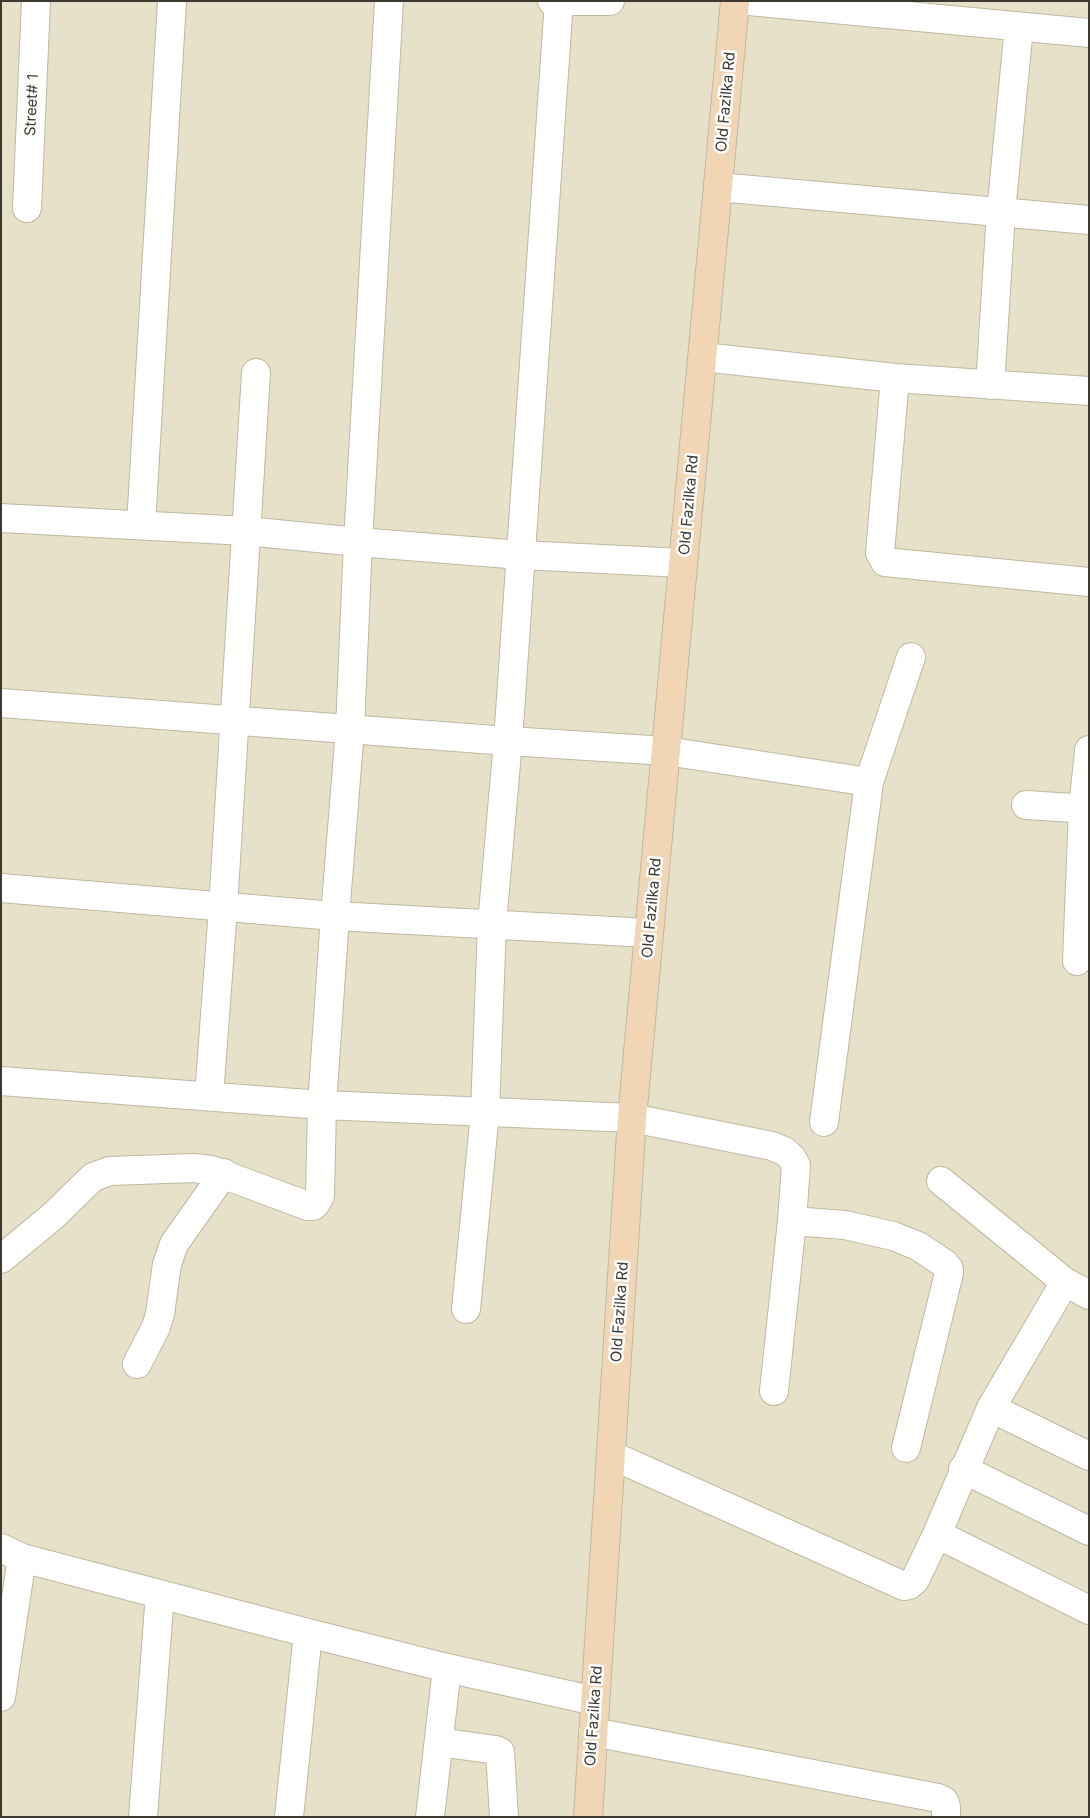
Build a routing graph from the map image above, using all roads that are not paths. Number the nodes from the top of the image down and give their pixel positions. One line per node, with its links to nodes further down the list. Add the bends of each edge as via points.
1 (36, 1): 12 (street, Street# 1)
2 (172, 1): 21 (street)
3 (389, 1): 23 (street)
4 (552, 1): 8 (street)
5 (610, 1): 8 (street)
6 (735, 1): 11 (main road, Old Fazilka Rd)
7 (749, 1): 9 (street)
8 (559, 2): 24 (street)
9 (1019, 26): 10 (street); 13 (street)
10 (1089, 33)
11 (718, 187): 13 (street); 15 (main road, Old Fazilka Rd)
12 (27, 208)
13 (1001, 212): 14 (street); 18 (street)
14 (1089, 220)
15 (703, 356): 17 (street); 25 (main road, Old Fazilka Rd)
16 (256, 373): 22 (street)
17 (895, 378): 18 (street); 26 (street, via 880,553 885,562)
18 (990, 384): 19 (street)
19 (1089, 391)
20 (1, 518): 21 (street)
21 (141, 525): 22 (street)
22 (246, 531): 23 (street); 29 (street)
23 (358, 542): 24 (street); 30 (street)
24 (521, 554): 25 (street); 31 (street)
25 (684, 563): 33 (main road, Old Fazilka Rd)
26 (1089, 582)
27 (911, 657): 34 (street)
28 (1, 703): 29 (street)
29 (234, 720): 30 (street); 38 (street)
30 (350, 729): 31 (street); 39 (street)
31 (508, 741): 33 (street); 40 (street)
32 (1089, 750): 36 (street)
33 (666, 751): 34 (street); 41 (main road, Old Fazilka Rd)
34 (869, 782): 48 (street)
35 (1026, 805): 36 (street)
36 (1086, 809): 42 (street)
37 (1, 888): 38 (street)
38 (223, 908): 39 (street); 44 (street)
39 (335, 916): 40 (street); 45 (street)
40 (492, 924): 41 (street); 46 (street)
41 (649, 933): 47 (main road, Old Fazilka Rd)
42 (1077, 960)
43 (1, 1081): 44 (street)
44 (209, 1096): 45 (street)
45 (322, 1105): 46 (street); 49 (street, via 320,1196 313,1206)
46 (485, 1112): 47 (street); 55 (street)
47 (632, 1118): 51 (street, via 784,1151 796,1165); 60 (main road, Old Fazilka Rd)
48 (824, 1122)
49 (224, 1173): 52 (street, via 194,1168 101,1173); 56 (street, via 174,1244 167,1264 156,1328)
50 (941, 1181): 53 (street)
51 (792, 1221): 57 (street); 59 (street, via 845,1225 893,1236 918,1246 949,1268)
52 (1, 1259)
53 (1065, 1282): 54 (street); 58 (street)
54 (1089, 1296)
55 (466, 1309)
56 (137, 1364)
57 (774, 1391)
58 (991, 1408): 61 (street); 62 (street)
59 (906, 1448)
60 (611, 1455): 64 (street, via 904,1586 915,1580); 71 (main road, Old Fazilka Rd)
61 (1089, 1456)
62 (963, 1469): 63 (street); 64 (street)
63 (1089, 1531)
64 (937, 1534): 67 (street)
65 (12, 1553): 66 (street); 70 (street)
66 (160, 1594): 68 (street); 74 (street)
67 (1089, 1610)
68 (308, 1633): 69 (street); 75 (street)
69 (447, 1668): 71 (street); 73 (street)
70 (1, 1697)
71 (595, 1701): 72 (main road, Old Fazilka Rd)
72 (593, 1732): 78 (main road, Old Fazilka Rd); 79 (street, via 938,1798 944,1801)
73 (439, 1742): 76 (street); 77 (street, via 500,1752)
74 (143, 1817)
75 (289, 1817)
76 (430, 1817)
77 (504, 1817)
78 (588, 1817)
79 (946, 1817)

